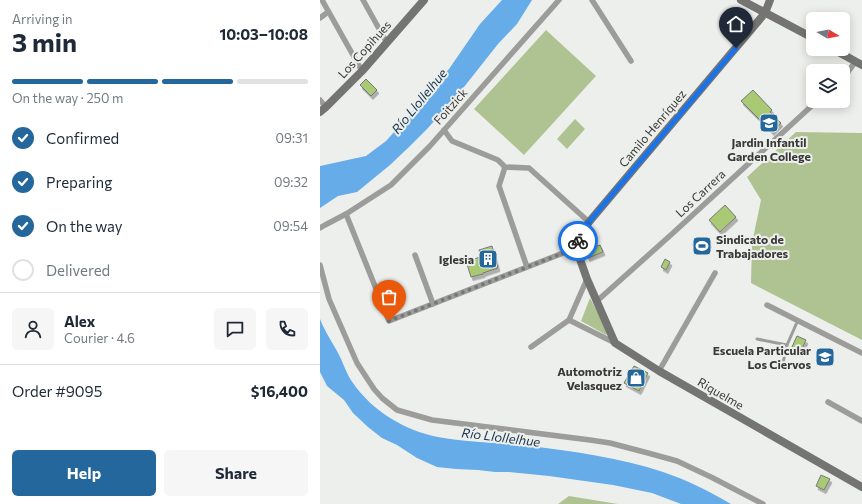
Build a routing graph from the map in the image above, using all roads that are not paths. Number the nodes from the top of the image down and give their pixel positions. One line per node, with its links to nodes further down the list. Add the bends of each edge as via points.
1 (322, 0): 9 (street)
2 (370, 0): 8 (street)
3 (424, 0): 13 (main road, Los Copihues)
4 (559, 0): 22 (street, Foitzick)
5 (592, 0): 15 (street)
6 (741, 0): 10 (main road)
7 (770, 0): 10 (main road, Camilo Henríquez)
8 (365, 2): 13 (street)
9 (328, 12): 11 (street); 18 (street)
10 (765, 13): 12 (main road); 25 (main road, Camilo Henríquez)
11 (320, 18)
12 (806, 34)
13 (388, 43): 18 (main road, Los Copihues)
14 (846, 56): 16 (main road)
15 (631, 60)
16 (859, 63): 17 (street)
17 (850, 70)
18 (362, 71): 21 (main road, Los Copihues)
19 (320, 100): 21 (street)
20 (809, 108): 33 (street, Los Carrera)
21 (323, 110)
22 (444, 130): 23 (street, via 452,141 498,160); 24 (street, Foitzick, via 391,185)
23 (505, 167): 25 (street, via 529,168); 30 (street, via 499,186)
24 (346, 214): 26 (street, Foitzick); 34 (street, via 389,321)
25 (589, 222): 27 (main road, Camilo Henríquez, via 580,235)
26 (320, 228)
27 (576, 248): 30 (street); 32 (main road)
28 (415, 255): 34 (street)
29 (320, 265): 48 (street, via 329,299 357,363 374,389 398,410 432,420 590,440 648,453 677,461)
30 (527, 267): 34 (street)
31 (716, 273): 44 (street)
32 (587, 278): 33 (main road); 36 (street)
33 (597, 301): 39 (main road)
34 (433, 304)
35 (767, 304): 37 (street)
36 (569, 320): 39 (street, Riquelme); 41 (street)
37 (798, 320): 40 (lane); 42 (street)
38 (757, 339): 40 (lane)
39 (615, 343): 44 (main road, Riquelme)
40 (787, 345): 43 (lane)
41 (531, 347)
42 (862, 353)
43 (782, 367)
44 (659, 371): 47 (main road, Riquelme)
45 (828, 402): 46 (street)
46 (862, 421)
47 (862, 487)
48 (763, 504)

